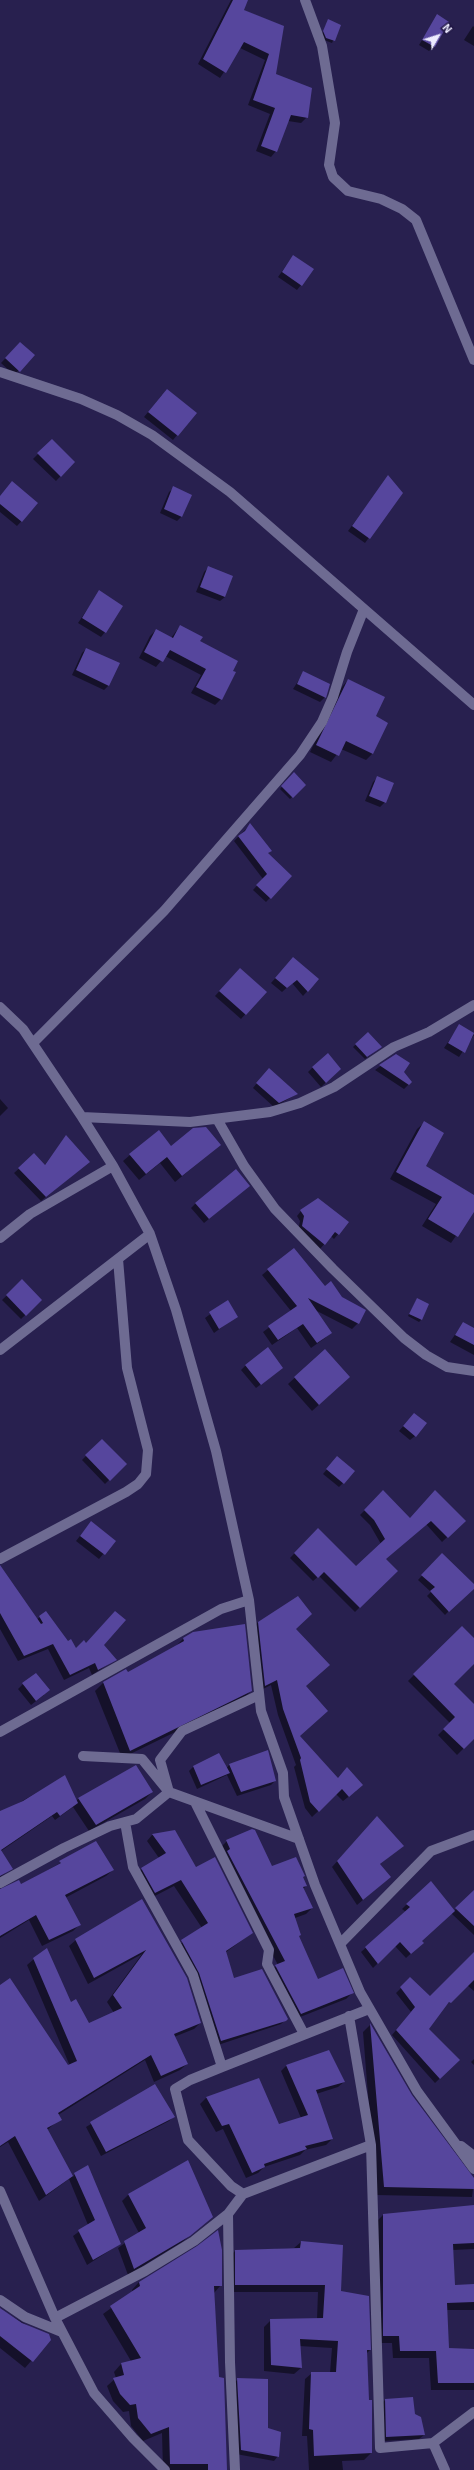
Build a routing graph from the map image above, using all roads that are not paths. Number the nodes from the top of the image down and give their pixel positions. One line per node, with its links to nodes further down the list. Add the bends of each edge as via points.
1 (305, 0): 2 (street, via 322,46 336,123 329,164 333,177 348,191 381,199 402,209 416,220)
2 (474, 360)
3 (0, 372): 4 (street, via 81,399 118,415 152,435 230,492)
4 (364, 609): 5 (street); 8 (street, via 333,697 322,722 300,755 164,911)
5 (474, 705)
6 (474, 1005): 10 (street, via 429,1032 394,1047 334,1087 300,1103 270,1112)
7 (2, 1012): 8 (street)
8 (33, 1043): 9 (street)
9 (82, 1117): 10 (street, via 190,1122); 11 (street)
10 (217, 1118): 16 (street, via 244,1166 274,1209 333,1269 404,1338 426,1355 447,1367)
11 (113, 1166): 12 (street); 13 (street, via 30,1214)
12 (150, 1234): 14 (street); 18 (street, via 176,1310 216,1451)
13 (0, 1238)
14 (118, 1259): 15 (street); 17 (street, via 127,1368 148,1450 146,1474 138,1484 126,1492)
15 (0, 1350)
16 (474, 1371)
17 (0, 1559)
18 (249, 1600): 19 (street); 20 (street, via 215,1612)
19 (259, 1695): 22 (street, via 182,1731 160,1760); 26 (street, via 261,1711 284,1773 284,1797)
20 (0, 1732)
21 (83, 1756): 22 (street, via 142,1758)
22 (169, 1792): 23 (street); 24 (street, via 136,1819)
23 (195, 1802): 26 (street); 31 (street, via 269,1950 267,1964)
24 (124, 1822): 27 (street, via 64,1848); 32 (street, via 133,1866 193,1975)
25 (474, 1835): 28 (street, via 430,1851)
26 (299, 1839): 28 (street)
27 (0, 1883)
28 (340, 1944): 29 (street)
29 (369, 2009): 30 (street); 33 (street, via 417,2091)
30 (349, 2016): 31 (street); 34 (street)
31 (304, 2034): 32 (street)
32 (222, 2067): 38 (street, via 175,2089 188,2140 231,2186)
33 (450, 2137): 35 (street); 36 (street)
34 (371, 2145): 38 (street); 44 (street, via 380,2448)
35 (474, 2156)
36 (474, 2169)
37 (0, 2191): 41 (street)
38 (243, 2194): 39 (street)
39 (228, 2214): 41 (street, via 194,2241 151,2267); 46 (street, via 230,2362)
40 (0, 2300): 42 (street, via 25,2317)
41 (55, 2318): 42 (street)
42 (62, 2332): 45 (street, via 94,2393)
43 (474, 2412): 44 (street)
44 (433, 2444): 47 (street)
45 (165, 2470)
46 (235, 2470)
47 (445, 2470)

